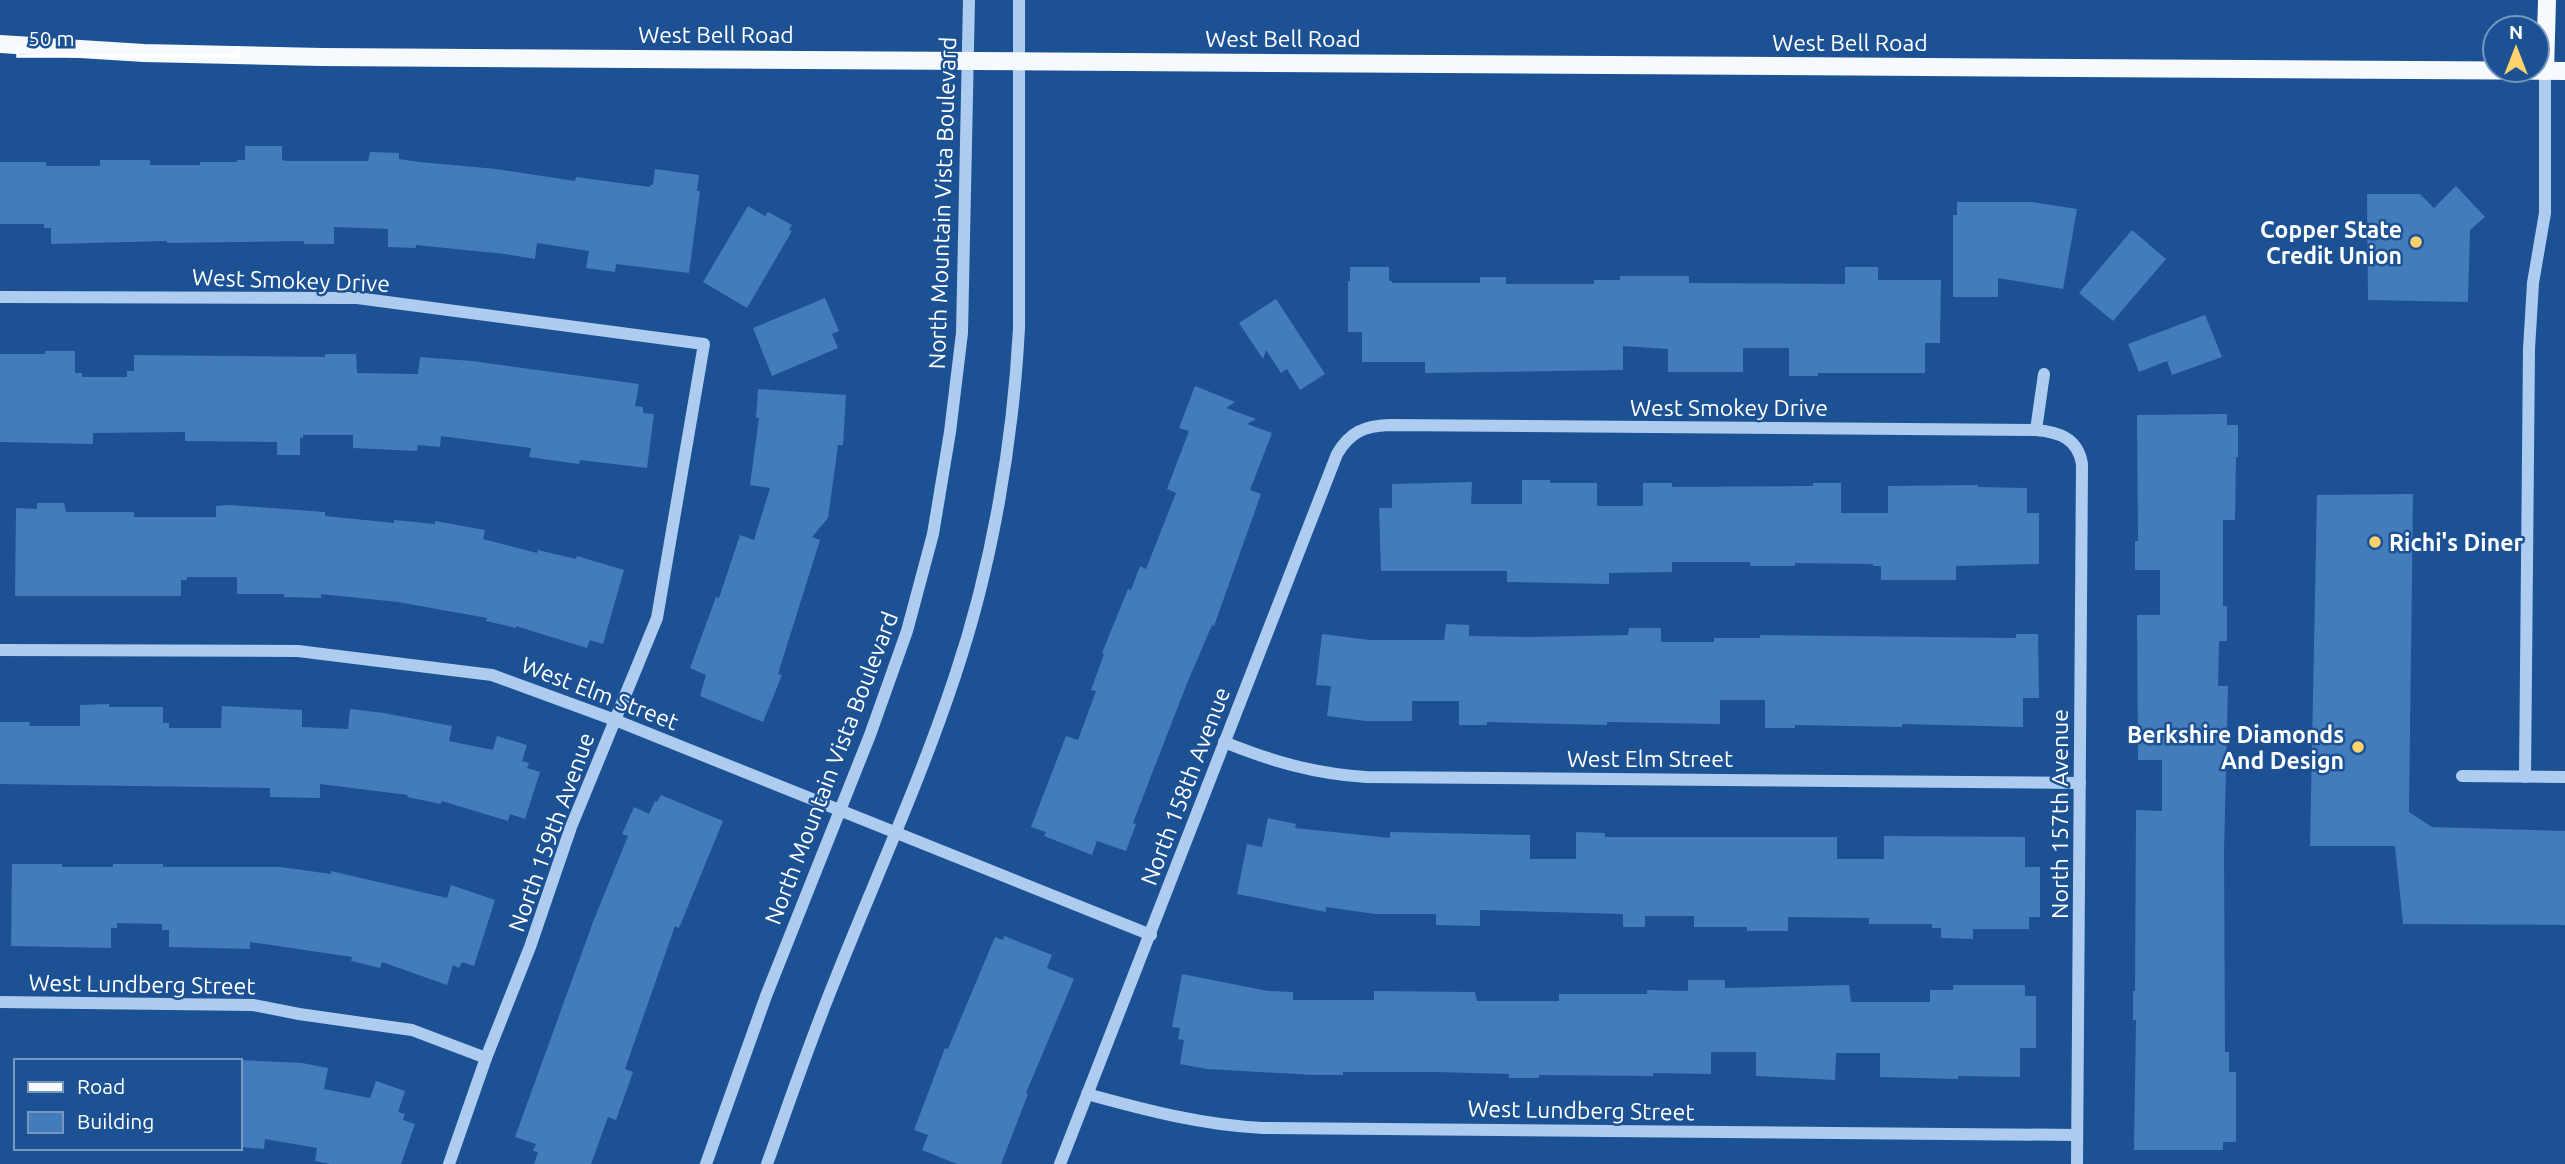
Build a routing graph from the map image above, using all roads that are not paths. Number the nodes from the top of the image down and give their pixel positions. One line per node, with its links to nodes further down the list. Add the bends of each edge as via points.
1 (969, 0): 4 (street, North Mountain Vista Boulevard)
2 (1019, 0): 5 (street)
3 (0, 44): 4 (main road, West Bell Road, via 310,57)
4 (967, 60): 5 (main road, West Bell Road); 21 (street, North Mountain Vista Boulevard, via 962,333 942,486 907,631)
5 (1019, 61): 6 (main road, West Bell Road); 22 (street, via 1019,328 1012,422 985,565 956,674)
6 (2481, 71)
7 (2545, 84): 18 (street, via 2545,213 2530,323)
8 (0, 297): 9 (street, West Smokey Drive, via 357,299)
9 (704, 344): 15 (street, North 159th Avenue, via 657,618)
10 (2044, 374): 12 (street)
11 (1358, 430): 12 (street, West Smokey Drive, via 1390,425); 16 (street, North 158th Avenue, via 1337,454)
12 (2036, 430): 13 (street, West Smokey Drive, via 2063,435 2074,443)
13 (2082, 464): 20 (street, North 157th Avenue)
14 (0, 650): 15 (street, West Elm Street, via 312,653 492,675)
15 (615, 720): 21 (street, West Elm Street); 25 (street, North 159th Avenue)
16 (1224, 743): 20 (street, West Elm Street, via 1293,767 1366,777); 23 (street, North 158th Avenue)
17 (2462, 776): 18 (street)
18 (2525, 777): 19 (street)
19 (2565, 777)
20 (2080, 783): 27 (street, North 157th Avenue)
21 (839, 810): 22 (street, West Elm Street); 29 (street, North Mountain Vista Boulevard)
22 (895, 834): 23 (street, West Elm Street); 30 (street, via 833,984)
23 (1151, 935): 26 (street, North 158th Avenue)
24 (0, 1002): 25 (street, West Lundberg Street, via 253,1004 412,1030)
25 (486, 1058): 28 (street, North 159th Avenue)
26 (1087, 1094): 27 (street, West Lundberg Street, via 1173,1116 1263,1128); 31 (street, North 158th Avenue)
27 (2077, 1135): 32 (street, North 157th Avenue)
28 (449, 1164)
29 (706, 1164)
30 (767, 1164)
31 (1060, 1164)
32 (2077, 1164)

